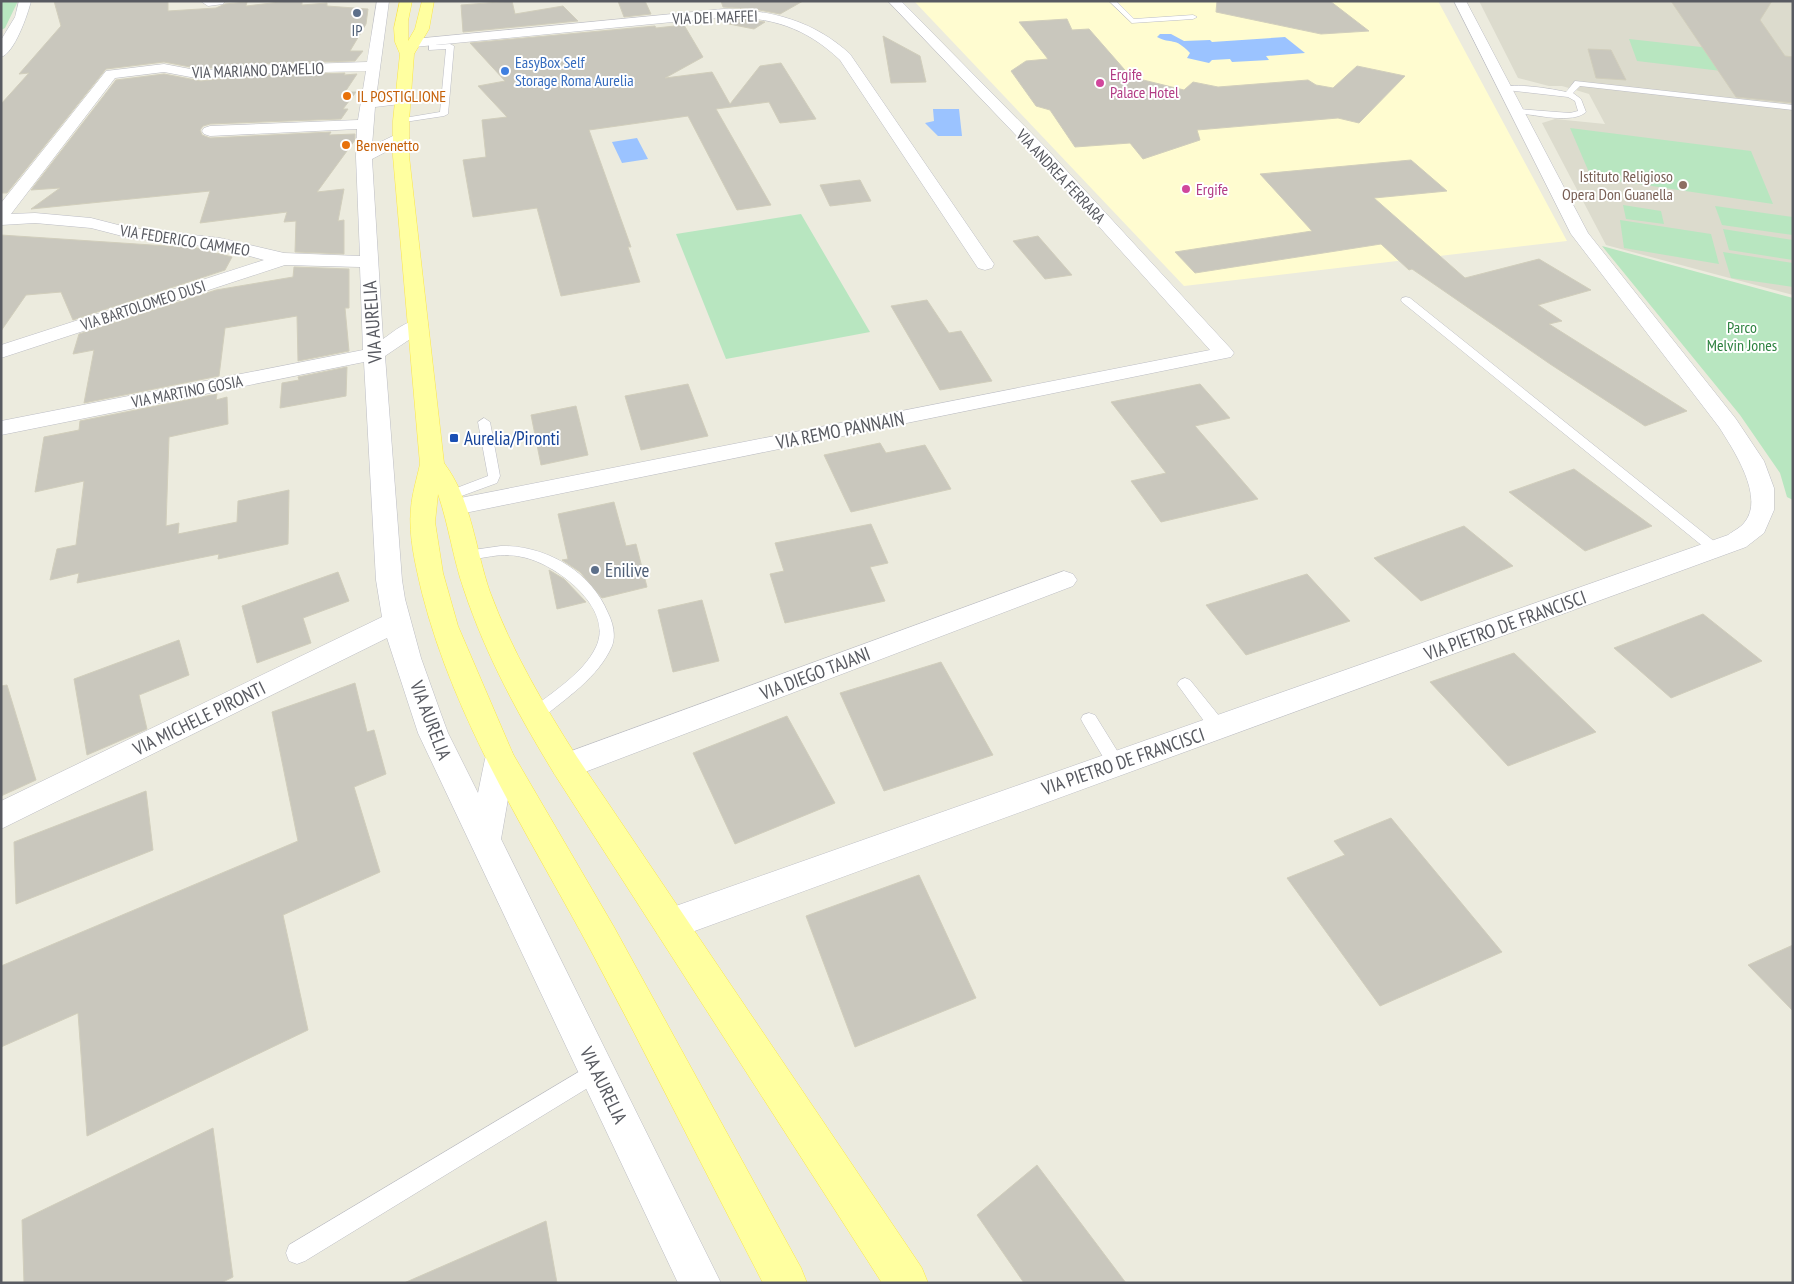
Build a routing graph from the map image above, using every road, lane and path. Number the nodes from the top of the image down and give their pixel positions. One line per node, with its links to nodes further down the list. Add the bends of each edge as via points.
1 (25, 1): 11 (street, via 22,14)
2 (219, 1): 9 (street)
3 (383, 1): 15 (street, VIA AURELIA)
4 (406, 1): 13 (main road, via 402,44)
5 (428, 1): 13 (main road, via 422,29)
6 (894, 1): 34 (street, VIA ANDREA FERRARA, via 1038,150)
7 (1112, 1): 10 (lane, via 1132,21)
8 (1460, 1): 16 (street, VIA PIETRO DE FRANCISCI)
9 (208, 2)
10 (1193, 17)
11 (6, 35): 14 (street)
12 (432, 42): 13 (street, VIA DEI MAFFEI); 23 (lane, via 432,48 450,46 444,114); 30 (street, VIA DEI MAFFEI, via 724,13 759,14 802,26 828,40 845,57)
13 (410, 49): 18 (main road)
14 (1, 53)
15 (374, 66): 19 (street, VIA AURELIA); 26 (street, VIA MARIANO D'AMELIO, via 201,74 164,68 111,74)
16 (1506, 88): 17 (lane); 21 (street, VIA PIETRO DE FRANCISCI)
17 (1568, 94): 20 (lane, via 1578,83); 21 (lane, via 1579,101 1580,114)
18 (404, 100): 19 (street); 23 (main road)
19 (368, 103): 22 (street, VIA AURELIA)
20 (1793, 108)
21 (1518, 111): 40 (street, VIA PIETRO DE FRANCISCI, via 1580,234 1728,424 1752,460 1764,499 1760,518 1737,541)
22 (365, 124): 24 (street); 25 (street, VIA AURELIA)
23 (401, 130): 25 (street); 32 (main road, via 402,172)
24 (210, 131)
25 (364, 156): 29 (street, VIA AURELIA)
26 (1, 216)
27 (1, 220): 28 (street, VIA FEDERICO CAMMEO, via 35,218 91,223 130,233 220,243)
28 (284, 259): 29 (street, VIA FEDERICO CAMMEO); 33 (street, VIA BARTOLOMEO DUSI)
29 (368, 262): 35 (street, VIA AURELIA)
30 (985, 264)
31 (1406, 300): 40 (lane)
32 (418, 325): 35 (street); 38 (main road)
33 (1, 352)
34 (1224, 353): 39 (street, VIA REMO PANNAIN)
35 (374, 354): 37 (street, VIA MARTINO GOSIA); 43 (street, VIA AURELIA, via 389,580)
36 (484, 422): 39 (lane, via 494,476)
37 (1, 428)
38 (432, 464): 39 (main road, via 445,481); 48 (main road, via 423,522 434,595 469,690)
39 (453, 501): 41 (main road)
40 (1715, 549): 47 (street, VIA PIETRO DE FRANCISCI)
41 (466, 556): 45 (main road, via 490,625); 45 (lane, via 505,550 545,559 574,576 600,609 606,643 598,658)
42 (1064, 580): 50 (street, VIA DIEGO TAJANI)
43 (397, 621): 51 (street, VIA MICHELE PIRONTI); 52 (street, VIA AURELIA, via 433,733)
44 (1185, 684): 47 (lane)
45 (535, 715): 50 (main road)
46 (1089, 719): 49 (lane)
47 (1218, 727): 49 (street, VIA PIETRO DE FRANCISCI)
48 (500, 759): 52 (street); 58 (main road, via 602,938)
49 (1115, 762): 53 (street, VIA PIETRO DE FRANCISCI)
50 (566, 766): 53 (main road)
51 (1, 816)
52 (484, 841): 54 (street, VIA AURELIA)
53 (670, 924): 56 (main road)
54 (597, 1072): 55 (lane); 57 (street, VIA AURELIA)
55 (297, 1253)
56 (887, 1265): 59 (main road)
57 (700, 1283)
58 (786, 1283)
59 (907, 1283)

